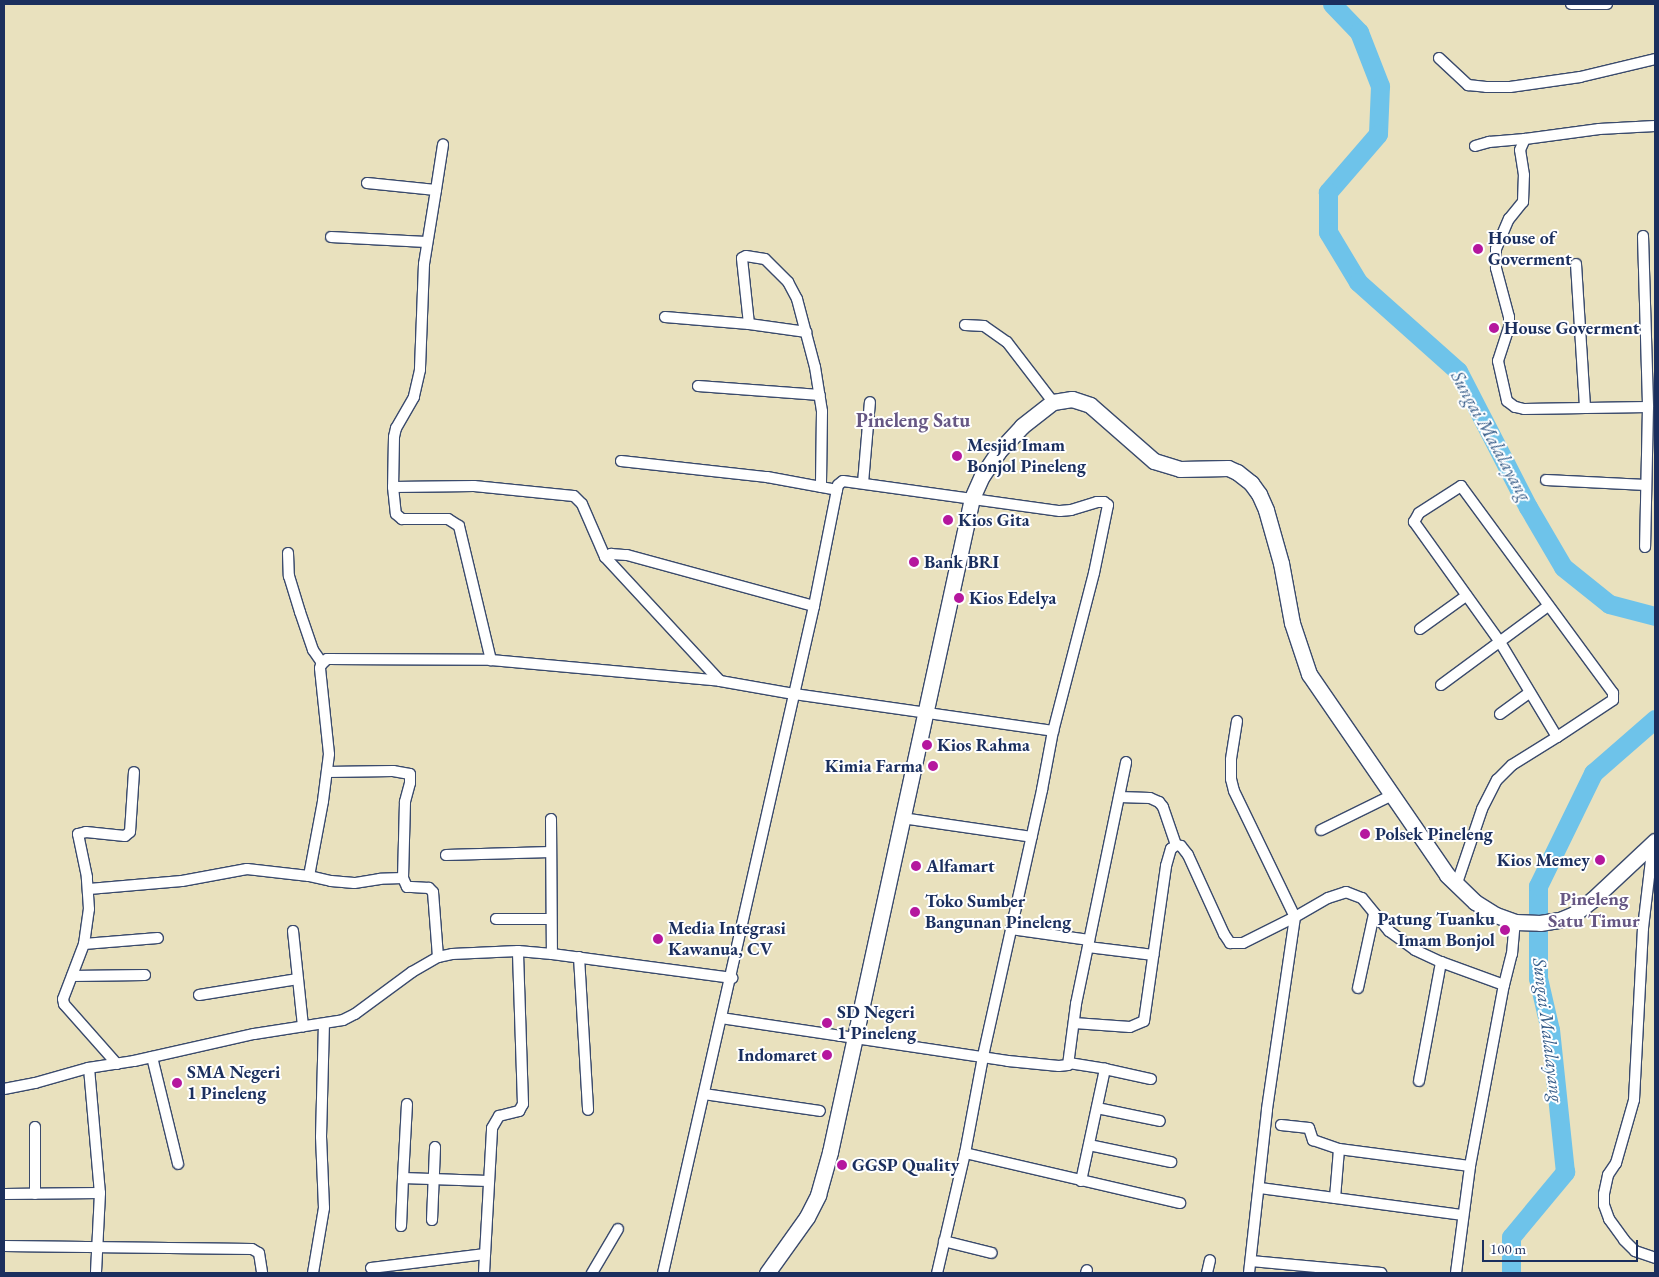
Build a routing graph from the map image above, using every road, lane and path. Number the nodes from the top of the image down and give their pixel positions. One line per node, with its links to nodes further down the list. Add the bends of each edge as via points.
1 (1571, 4): 2 (street)
2 (1607, 4)
3 (1439, 58): 4 (street, via 1468,84 1486,87 1510,87 1580,77)
4 (1655, 59)
5 (1655, 126): 6 (street, via 1599,129)
6 (1525, 139): 8 (street); 23 (street, via 1520,150 1524,175 1523,202 1509,219 1496,249 1496,268 1509,317 1509,328 1498,361 1501,381 1506,398 1515,407)
7 (443, 145): 10 (street)
8 (1475, 146)
9 (367, 183): 10 (street)
10 (436, 190): 13 (street)
11 (1642, 236): 24 (street)
12 (331, 237): 13 (street)
13 (426, 242): 30 (street, via 420,370 414,397 395,432)
14 (1576, 264): 23 (street)
15 (666, 317): 16 (street)
16 (749, 324): 18 (street); 18 (street, via 742,258 746,256 765,259 788,282 797,299)
17 (965, 325): 22 (street, via 984,326 1007,342)
18 (806, 332): 20 (street)
19 (698, 386): 20 (street)
20 (820, 395): 31 (street)
21 (870, 402): 28 (street)
22 (1053, 402): 33 (highway, via 1011,436 982,476); 57 (highway, via 1072,399 1090,405 1154,461 1180,469 1228,468 1251,483 1266,510 1282,563 1292,623 1306,667)
23 (1585, 407): 24 (street)
24 (1648, 407): 25 (street)
25 (1651, 445): 29 (street)
26 (621, 461): 31 (street, via 720,470)
27 (1546, 480): 29 (street)
28 (863, 483): 32 (street, via 844,481 838,484); 33 (street)
29 (1646, 485): 34 (street)
30 (393, 487): 37 (street, via 474,486 574,496 582,504); 43 (street, via 399,518 448,519 461,530)
31 (821, 487): 32 (street)
32 (837, 490): 39 (street)
33 (972, 498): 49 (highway); 52 (street, via 1060,511 1097,502 1108,505)
34 (1650, 524): 35 (street)
35 (1645, 547)
36 (288, 553): 44 (street, via 289,576 300,612 313,650)
37 (605, 557): 39 (street, via 627,555); 45 (street)
38 (1466, 596): 40 (street, via 1414,522 1419,513 1460,486); 41 (street); 42 (street)
39 (814, 606): 47 (street)
40 (1548, 606): 42 (street); 53 (street, via 1614,696 1596,713)
41 (1420, 629)
42 (1500, 642): 46 (street); 48 (street)
43 (491, 660): 44 (street, via 327,660); 45 (street)
44 (322, 663): 56 (street, via 320,672 329,750)
45 (720, 681): 47 (street)
46 (1441, 685)
47 (794, 694): 49 (street); 89 (street)
48 (1529, 694): 50 (street); 53 (street)
49 (925, 714): 52 (street); 59 (highway)
50 (1500, 714)
51 (1237, 721): 72 (street, via 1231,760 1234,791)
52 (1053, 731): 62 (street)
53 (1557, 737): 69 (street, via 1505,770 1497,780 1482,809)
54 (1126, 762): 58 (street)
55 (134, 772): 70 (street, via 130,832 125,836 78,834)
56 (327, 772): 67 (street); 68 (street, via 393,771 410,774 405,802)
57 (1392, 795): 61 (street); 69 (highway)
58 (1119, 797): 64 (street, via 1150,798 1159,802); 80 (street)
59 (902, 818): 62 (street); 98 (highway)
60 (551, 819): 65 (street)
61 (1320, 830)
62 (1032, 837): 76 (street)
63 (1654, 842): 75 (highway, via 1574,914 1551,922); 142 (street, via 1643,928 1634,1100 1616,1162 1608,1175 1604,1206 1624,1240 1635,1251)
64 (1176, 845): 72 (street, via 1188,855 1230,943 1243,943); 83 (street, via 1169,853)
65 (551, 852): 66 (street); 74 (street)
66 (446, 855)
67 (309, 876): 68 (street, via 354,883); 70 (street, via 248,869 174,882)
68 (403, 878): 84 (street, via 407,887 429,888 433,892)
69 (1456, 886): 75 (highway, via 1496,915)
70 (89, 889): 79 (street)
71 (1374, 914): 72 (street, via 1362,898 1346,892 1328,898); 86 (street, via 1400,940); 92 (street)
72 (1295, 917): 127 (street, via 1267,1110)
73 (496, 918): 74 (street)
74 (551, 919): 82 (street)
75 (1520, 923): 91 (street)
76 (1011, 929): 80 (street); 100 (street)
77 (293, 931): 90 (street)
78 (158, 938): 79 (street)
79 (84, 944): 88 (street)
80 (1089, 944): 83 (street); 95 (street)
81 (518, 952): 82 (street); 84 (street, via 459,953); 125 (street, via 523,1104 519,1111 500,1116 493,1124)
82 (552, 954): 85 (street)
83 (1154, 956): 95 (street, via 1144,1021 1130,1027)
84 (438, 957): 96 (street, via 404,977 355,1014)
85 (579, 957): 89 (street); 111 (street)
86 (1441, 962): 91 (street); 106 (street)
87 (145, 975): 88 (street)
88 (72, 976): 102 (street, via 64,1004)
89 (732, 978): 94 (street)
90 (298, 979): 93 (street); 97 (street)
91 (1504, 985): 122 (street)
92 (1358, 988)
93 (199, 995)
94 (721, 1018): 98 (street); 108 (street)
95 (1074, 1023): 101 (street)
96 (324, 1024): 97 (street); 148 (street, via 321,1137 324,1208)
97 (303, 1026): 99 (street)
98 (854, 1037): 100 (street); 152 (highway, via 818,1195 795,1235)
99 (152, 1057): 102 (street); 121 (street)
100 (983, 1057): 101 (street, via 1062,1067); 119 (street)
101 (1069, 1063): 104 (street)
102 (117, 1064): 103 (street)
103 (89, 1068): 107 (street); 128 (street)
104 (1104, 1069): 105 (street); 110 (street)
105 (1151, 1079)
106 (1419, 1081)
107 (4, 1089)
108 (704, 1094): 112 (street); 151 (street)
109 (406, 1104): 123 (street)
110 (1097, 1108): 113 (street); 116 (street)
111 (588, 1110)
112 (820, 1111)
113 (1160, 1121)
114 (1281, 1125): 118 (street, via 1309,1128 1313,1140)
115 (35, 1127): 130 (street)
116 (1089, 1145): 120 (street); 126 (street)
117 (435, 1147): 124 (street)
118 (1339, 1149): 122 (street); 131 (street)
119 (965, 1153): 126 (street); 137 (street)
120 (1171, 1162)
121 (178, 1164)
122 (1470, 1166): 133 (street)
123 (403, 1178): 124 (street); 135 (street)
124 (434, 1179): 125 (street); 134 (street)
125 (488, 1181): 141 (street)
126 (1081, 1181): 132 (street)
127 (1260, 1188): 131 (street); 144 (street)
128 (100, 1193): 130 (street); 139 (street)
129 (4, 1194): 130 (street)
130 (35, 1194)
131 (1335, 1198): 133 (street)
132 (1180, 1203)
133 (1463, 1216): 157 (street)
134 (432, 1220)
135 (401, 1226)
136 (618, 1229): 150 (street)
137 (944, 1241): 140 (street); 153 (street)
138 (4, 1246): 139 (street)
139 (98, 1248): 146 (street); 147 (street, via 252,1249 259,1253)
140 (992, 1253)
141 (484, 1254): 145 (street); 149 (street)
142 (1655, 1258)
143 (1210, 1260): 154 (street)
144 (1251, 1261): 155 (street); 156 (street)
145 (371, 1268)
146 (96, 1273)
147 (262, 1273)
148 (313, 1273)
149 (484, 1273)
150 (592, 1273)
151 (663, 1273)
152 (767, 1273)
153 (937, 1273)
154 (1207, 1273)
155 (1249, 1273)
156 (1381, 1273)
157 (1456, 1273)

